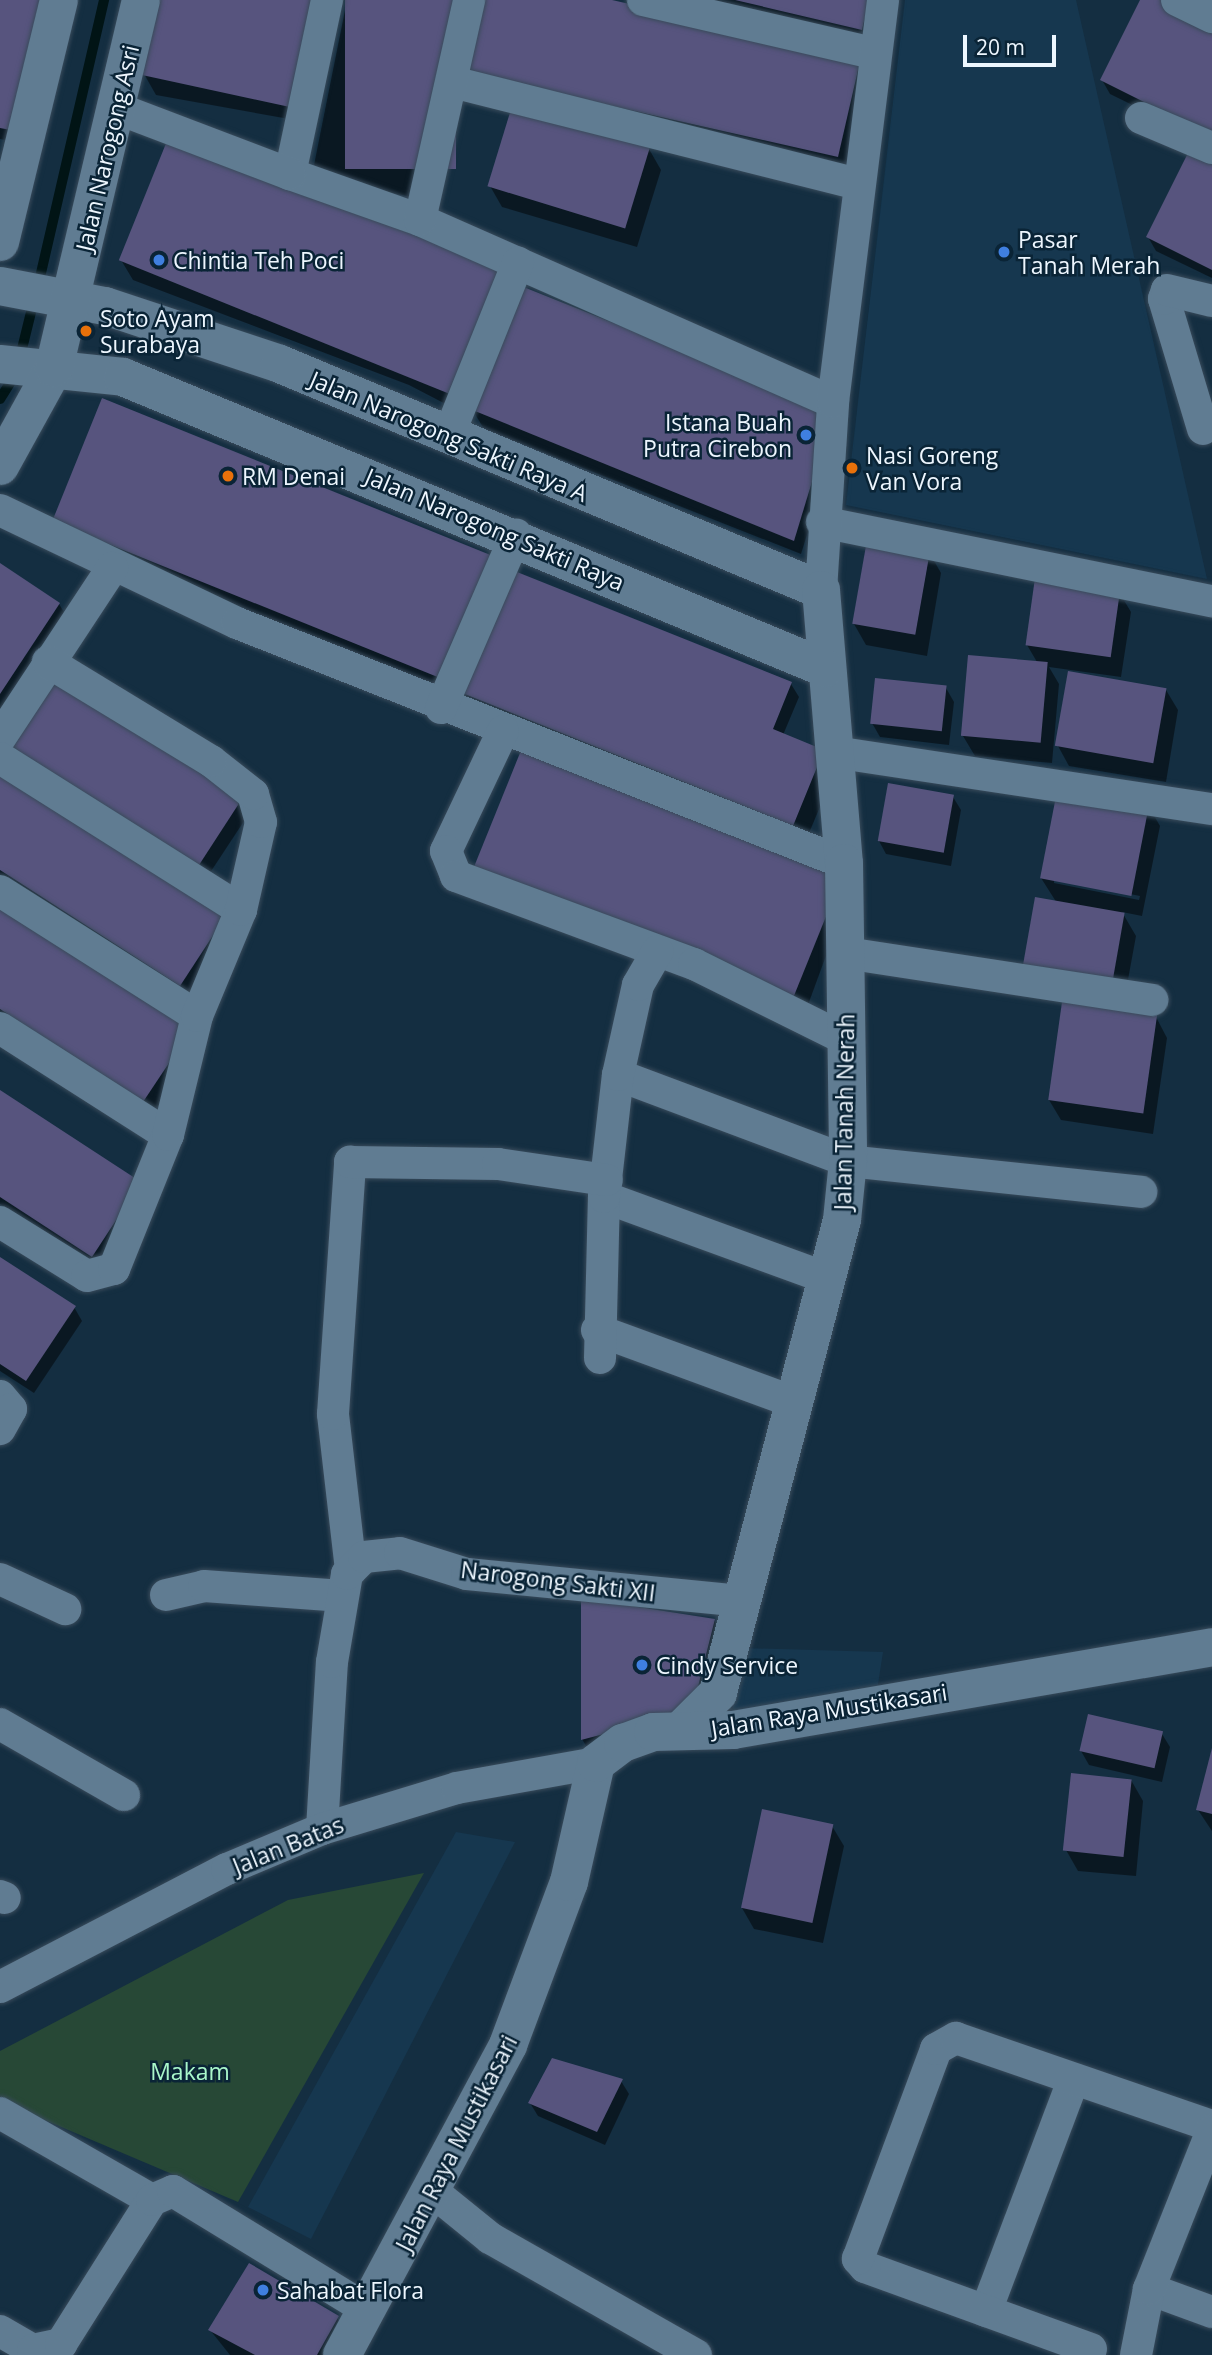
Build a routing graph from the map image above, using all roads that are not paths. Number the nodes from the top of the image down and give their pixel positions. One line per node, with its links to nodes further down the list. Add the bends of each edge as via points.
1 (59, 0): 13 (street)
2 (141, 0): 11 (street, Jalan Narogong Asri)
3 (327, 0): 15 (street)
4 (469, 0): 10 (street)
5 (643, 0): 9 (street)
6 (883, 0): 9 (street)
7 (1177, 0): 8 (street)
8 (1212, 17)
9 (873, 53): 16 (street)
10 (452, 82): 16 (street); 17 (street)
11 (116, 108): 15 (street); 21 (street, Jalan Narogong Asri)
12 (1141, 118): 14 (street)
13 (12, 144): 18 (street)
14 (1212, 148)
15 (290, 174): 17 (street)
16 (859, 184): 24 (street)
17 (420, 220): 19 (street)
18 (0, 242)
19 (518, 263): 24 (street); 26 (street)
20 (5, 286): 21 (street)
21 (62, 295): 23 (street, Jalan Narogong Asri); 26 (street, Jalan Narogong Sakti Raya A, via 279,364)
22 (1212, 301): 25 (street, via 1167,290 1164,299)
23 (28, 366): 27 (street, Jalan Narogong Asri); 30 (street, Jalan Narogong Sakti Raya, via 123,377)
24 (833, 402): 29 (street)
25 (1203, 429)
26 (448, 437): 32 (street, Jalan Narogong Sakti Raya A)
27 (0, 466)
28 (0, 510): 31 (street)
29 (822, 522): 32 (street); 33 (street)
30 (516, 535): 35 (street, Jalan Narogong Sakti Raya); 36 (street)
31 (112, 569): 34 (street); 36 (street)
32 (821, 590): 35 (street, Jalan Tanah Nerah)
33 (1212, 601)
34 (48, 662): 38 (street); 44 (street, via 211,761 253,794 261,822)
35 (825, 668): 39 (street, Jalan Tanah Nerah)
36 (441, 708): 37 (street)
37 (503, 731): 42 (street); 45 (street, via 446,851 446,862 457,876)
38 (0, 738)
39 (834, 752): 41 (street); 42 (street, Jalan Tanah Nerah)
40 (0, 758): 44 (street)
41 (1212, 809)
42 (844, 863): 46 (street, Jalan Tanah Nerah)
43 (0, 891): 48 (street)
44 (241, 910): 48 (street)
45 (658, 951): 50 (street); 51 (street, via 638,985)
46 (846, 953): 47 (street); 50 (street, Jalan Tanah Nerah)
47 (1153, 1000)
48 (197, 1016): 52 (street)
49 (0, 1028): 52 (street)
50 (847, 1040): 53 (street, Jalan Tanah Nerah)
51 (618, 1075): 53 (street); 54 (street)
52 (168, 1135): 56 (street, via 114,1269 87,1276)
53 (848, 1161): 55 (street); 57 (street, Jalan Tanah Nerah, via 842,1220)
54 (606, 1189): 57 (street); 59 (street, via 599,1344); 62 (street, via 498,1164 350,1162 333,1414)
55 (1141, 1192)
56 (0, 1222)
57 (826, 1278): 59 (street, Jalan Tanah Nerah)
58 (0, 1396): 60 (street, via 12,1409)
59 (791, 1401): 64 (street, Jalan Tanah Nerah)
60 (0, 1429)
61 (0, 1580): 65 (street)
62 (347, 1583): 63 (street, via 204,1586); 64 (street, Narogong Sakti XII, via 364,1557 400,1553 467,1574); 71 (street, via 332,1662)
63 (166, 1595)
64 (741, 1601): 68 (street, Jalan Tanah Nerah, via 718,1693)
65 (65, 1609)
66 (1212, 1647): 68 (street, Jalan Raya Mustikasari, via 733,1730)
67 (0, 1724): 70 (street)
68 (682, 1729): 69 (street, Jalan Raya Mustikasari, via 623,1743)
69 (596, 1763): 71 (street, Jalan Batas, via 457,1788); 76 (street, Jalan Raya Mustikasari, via 547,1951 508,2046)
70 (124, 1795)
71 (323, 1829): 72 (street, Jalan Batas, via 227,1869)
72 (0, 1987)
73 (1073, 2081): 75 (street); 80 (street); 80 (street, via 956,2038 945,2040 857,2249 865,2267)
74 (0, 2113): 77 (street)
75 (1211, 2133): 78 (street)
76 (432, 2191): 79 (street, Jalan Raya Mustikasari); 85 (street, via 490,2238)
77 (152, 2200): 79 (street, via 173,2191); 82 (street, via 61,2344 33,2350)
78 (1149, 2288): 81 (street); 86 (street)
79 (366, 2309): 84 (street, Jalan Raya Mustikasari)
80 (986, 2311): 83 (street)
81 (1212, 2312)
82 (0, 2331)
83 (1091, 2348)
84 (342, 2355)
85 (696, 2355)
86 (1136, 2355)

